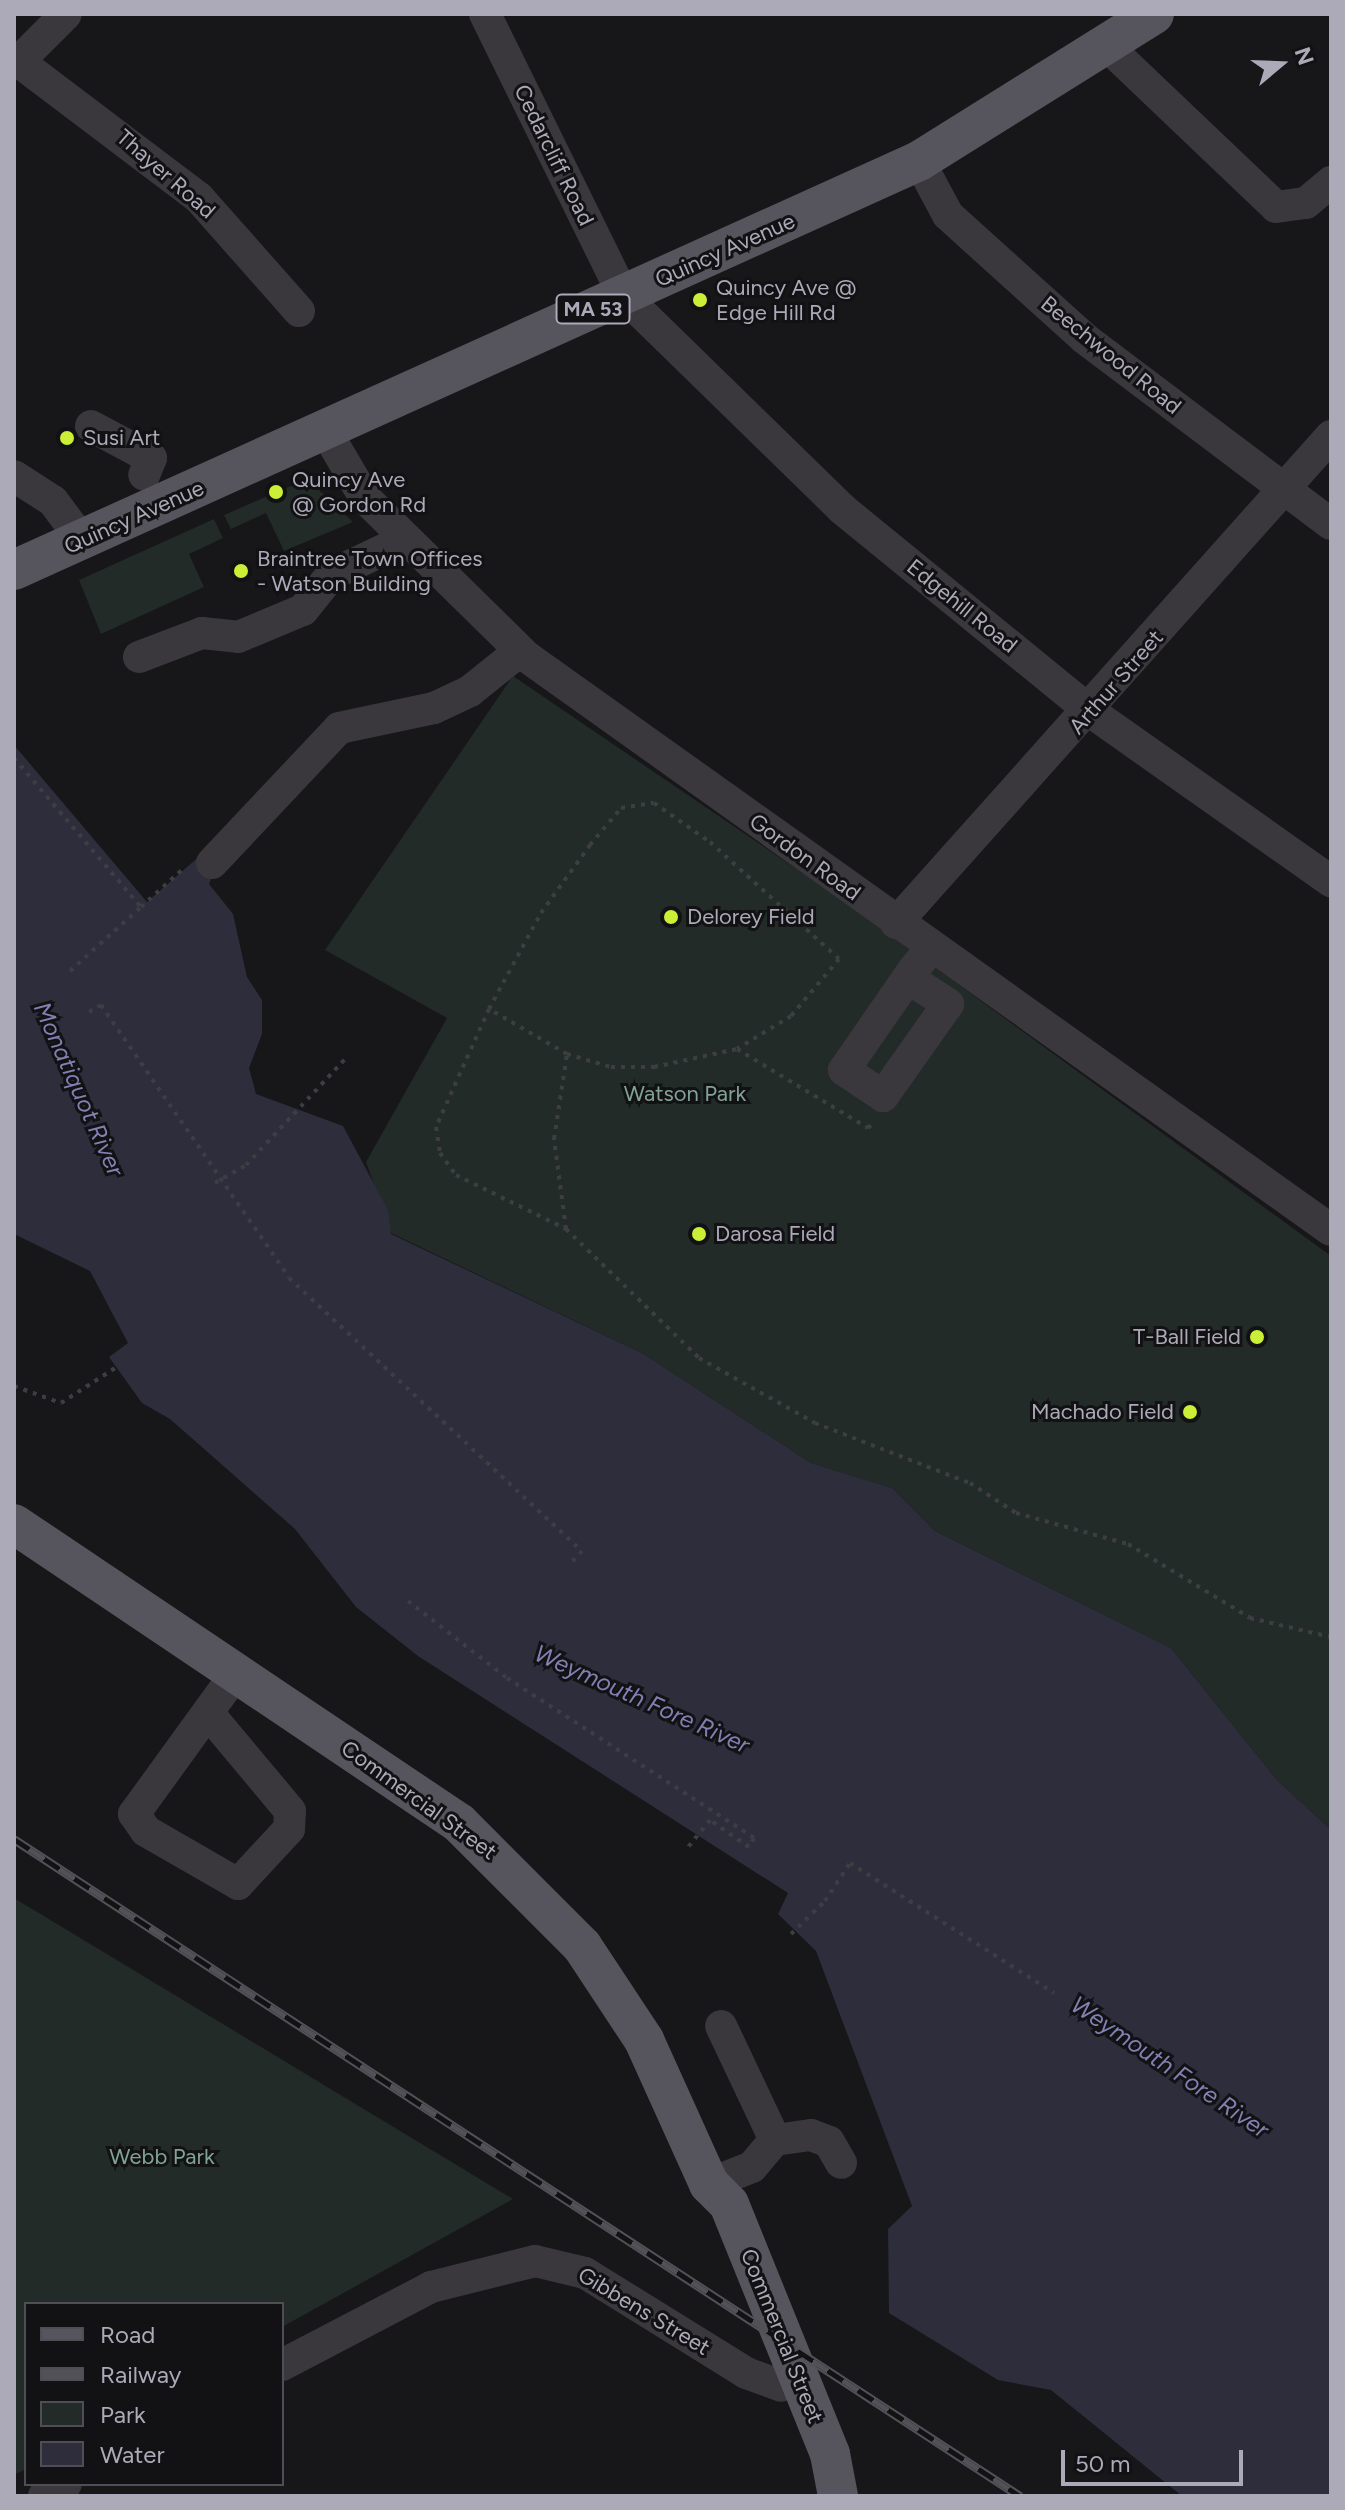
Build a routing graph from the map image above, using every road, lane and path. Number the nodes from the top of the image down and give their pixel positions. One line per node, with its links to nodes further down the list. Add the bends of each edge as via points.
1 (66, 14): 5 (street)
2 (485, 14): 8 (street, Cedarcliff Road)
3 (1154, 14): 4 (main road, Quincy Avenue / MA 53)
4 (1107, 46): 6 (main road, Quincy Avenue / MA 53); 7 (street, via 1276,207 1306,203)
5 (16, 60): 9 (street, Thayer Road, via 199,198)
6 (919, 161): 8 (main road, Quincy Avenue / MA 53); 15 (street, Beechwood Road, via 948,215 1073,328)
7 (1331, 182)
8 (623, 295): 11 (main road, Quincy Avenue / MA 53); 22 (street, Edgehill Road, via 841,508)
9 (299, 311)
10 (91, 426): 13 (street, via 151,458)
11 (327, 433): 17 (street, Gordon Road, via 349,477); 18 (main road, Quincy Avenue / MA 53)
12 (1331, 436): 15 (street, Arthur Street)
13 (144, 475)
14 (14, 476): 18 (street, via 53,501)
15 (1284, 489): 16 (street, Beechwood Road); 22 (street, Arthur Street)
16 (1331, 524)
17 (406, 539): 20 (street, Gordon Road); 21 (street, via 331,575 303,610 238,637 202,633)
18 (82, 540): 19 (main road, Quincy Avenue / MA 53)
19 (14, 570)
20 (520, 651): 24 (street, via 470,691 434,708 339,728); 27 (street, Gordon Road)
21 (139, 657)
22 (1091, 712): 25 (street, Edgehill Road); 27 (street, Arthur Street)
23 (14, 758): 26 (path)
24 (204, 860): 26 (path)
25 (1331, 881)
26 (141, 907): 29 (path)
27 (896, 923): 28 (street, Gordon Road)
28 (932, 947): 30 (street); 39 (street, Gordon Road)
29 (70, 971)
30 (908, 978): 36 (street, via 844,1070); 36 (street, via 948,1004)
31 (489, 1009): 33 (path, via 541,913 590,845 621,808 654,803 710,842 839,959 791,1016); 34 (path); 38 (path, via 436,1127 440,1153 456,1175)
32 (89, 1012): 37 (path, via 101,1005)
33 (737, 1049): 34 (path, via 654,1067 611,1067); 36 (path, via 868,1128)
34 (567, 1054): 38 (path, via 554,1139)
35 (348, 1056): 37 (path, via 246,1165)
36 (883, 1096)
37 (216, 1182): 43 (path, via 289,1278 582,1551)
38 (566, 1229): 45 (path, via 663,1330 753,1393 928,1472 970,1483 1016,1513 1128,1544 1250,1618)
39 (1331, 1230)
40 (115, 1368): 41 (path, via 61,1403)
41 (14, 1386)
42 (14, 1524): 46 (main road, Commercial Street)
43 (570, 1564)
44 (408, 1601): 48 (path, via 507,1678 754,1838 749,1847 710,1820)
45 (1331, 1637)
46 (236, 1673): 47 (street); 54 (main road, Commercial Street, via 447,1814 543,1901 630,2015)
47 (209, 1714): 47 (street, via 138,1803 135,1823 238,1884 289,1829 290,1811)
48 (688, 1847)
49 (791, 1934): 50 (path, via 850,1863)
50 (1054, 1993)
51 (721, 2026): 52 (street)
52 (775, 2140): 53 (street, via 811,2135 829,2142); 54 (street, via 752,2167)
53 (841, 2163)
54 (709, 2184): 56 (main road, Commercial Street, via 710,2212); 60 (main road, Commercial Street, via 729,2204 830,2454)
55 (284, 2364): 56 (street, Gibbens Street, via 431,2287 535,2261 585,2273)
56 (781, 2386): 59 (main road, Commercial Street)
57 (62, 2486): 58 (street)
58 (44, 2496)
59 (831, 2496)
60 (838, 2496)

